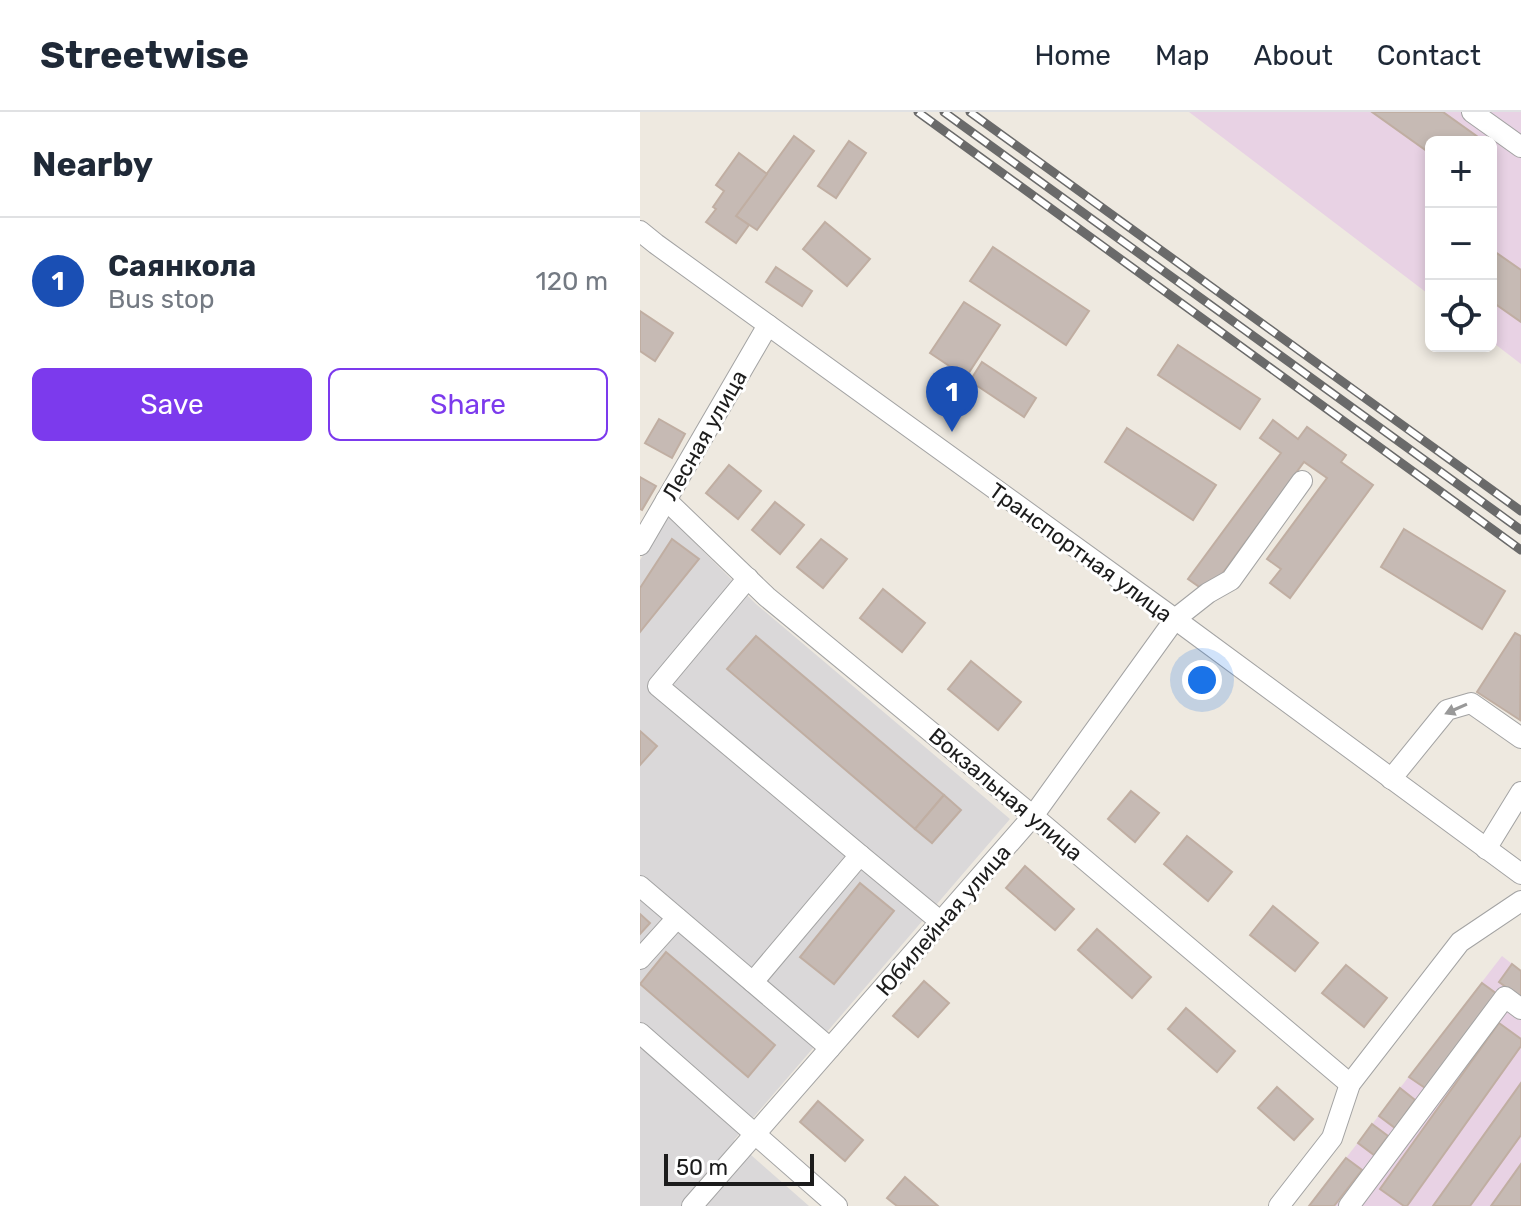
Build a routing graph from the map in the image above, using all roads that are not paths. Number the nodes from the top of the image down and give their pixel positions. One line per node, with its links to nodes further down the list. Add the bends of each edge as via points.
1 (1472, 112): 2 (street)
2 (1521, 147)
3 (640, 231): 4 (street, Транспортная улица)
4 (768, 325): 6 (street, Лесная улица); 9 (street, Транспортная улица)
5 (1302, 481): 9 (street, Юбилейная улица, via 1231,580)
6 (666, 500): 7 (street, Лесная улица); 8 (street, Вокзальная улица)
7 (640, 545)
8 (748, 578): 13 (street, Вокзальная улица); 15 (street, via 658,686)
9 (1175, 619): 11 (street, Транспортная улица); 13 (street, Юбилейная улица)
10 (1521, 738): 11 (street, one-way to 11, via 1471,703 1447,710)
11 (1391, 779): 14 (street, Транспортная улица)
12 (1521, 792): 14 (street)
13 (1033, 816): 20 (street, Юбилейная улица); 26 (street, Вокзальная улица)
14 (1486, 849): 16 (street, Транспортная улица)
15 (860, 855): 20 (street); 22 (street)
16 (1521, 874)
17 (640, 886): 19 (street)
18 (1521, 901): 26 (street, via 1460,942)
19 (677, 918): 21 (street); 22 (street)
20 (941, 922): 25 (street, Юбилейная улица)
21 (640, 959)
22 (753, 982): 25 (street)
23 (1521, 1009): 31 (street, via 1505,997)
24 (640, 1033): 27 (street)
25 (830, 1048): 27 (street, Юбилейная улица)
26 (1350, 1084): 30 (street, via 1332,1138)
27 (755, 1134): 28 (street); 29 (street, Юбилейная улица)
28 (829, 1203)
29 (692, 1206)
30 (1279, 1206)
31 (1349, 1206)

